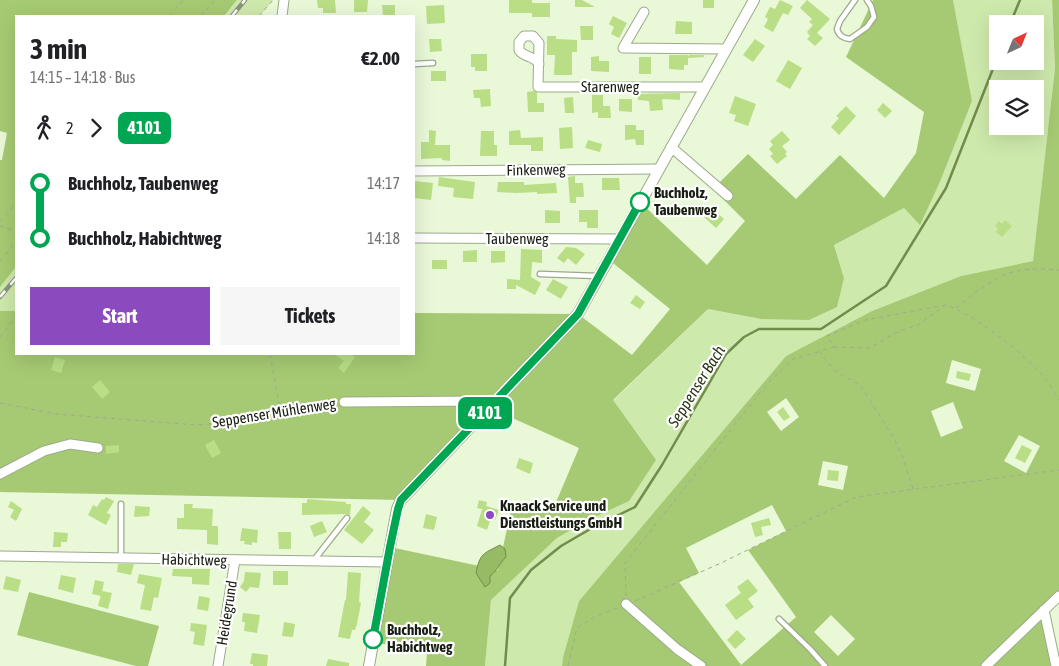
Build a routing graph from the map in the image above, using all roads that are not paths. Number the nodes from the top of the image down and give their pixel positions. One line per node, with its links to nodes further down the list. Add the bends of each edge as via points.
1 (284, 0): 6 (street)
2 (754, 0): 7 (street)
3 (854, 0): 4 (lane, via 836,29 843,38 850,39 867,27 874,17)
4 (867, 0)
5 (644, 12): 7 (street, via 623,48)
6 (282, 15)
7 (726, 48): 11 (street)
8 (433, 63): 9 (lane)
9 (415, 64)
10 (539, 64): 11 (street, Starenweg, via 538,87)
11 (705, 87): 12 (street)
12 (671, 147): 13 (street); 15 (street)
13 (659, 169): 14 (street, Finkenweg); 17 (street)
14 (415, 172)
15 (728, 196)
16 (415, 238): 17 (street, Taubenweg)
17 (619, 239): 19 (street)
18 (540, 274): 19 (lane)
19 (599, 276): 21 (street, via 578,314)
20 (344, 402): 21 (street, Seppenser Mühlenweg, via 480,402)
21 (490, 408): 30 (street, via 401,500)
22 (98, 448): 23 (street, via 70,444 44,451)
23 (0, 474)
24 (121, 504): 27 (lane)
25 (347, 518): 29 (lane)
26 (0, 556): 27 (street, Habichtweg)
27 (121, 558): 28 (street, Habichtweg)
28 (235, 560): 29 (street, Habichtweg); 35 (street, Heidegrund)
29 (314, 560): 30 (street, Habichtweg)
30 (387, 562): 36 (street)
31 (1059, 596): 33 (street)
32 (626, 604): 37 (street)
33 (1044, 610): 39 (street); 40 (street)
34 (779, 619): 38 (lane)
35 (218, 666)
36 (369, 666)
37 (701, 666)
38 (825, 666)
39 (986, 666)
40 (1056, 666)

